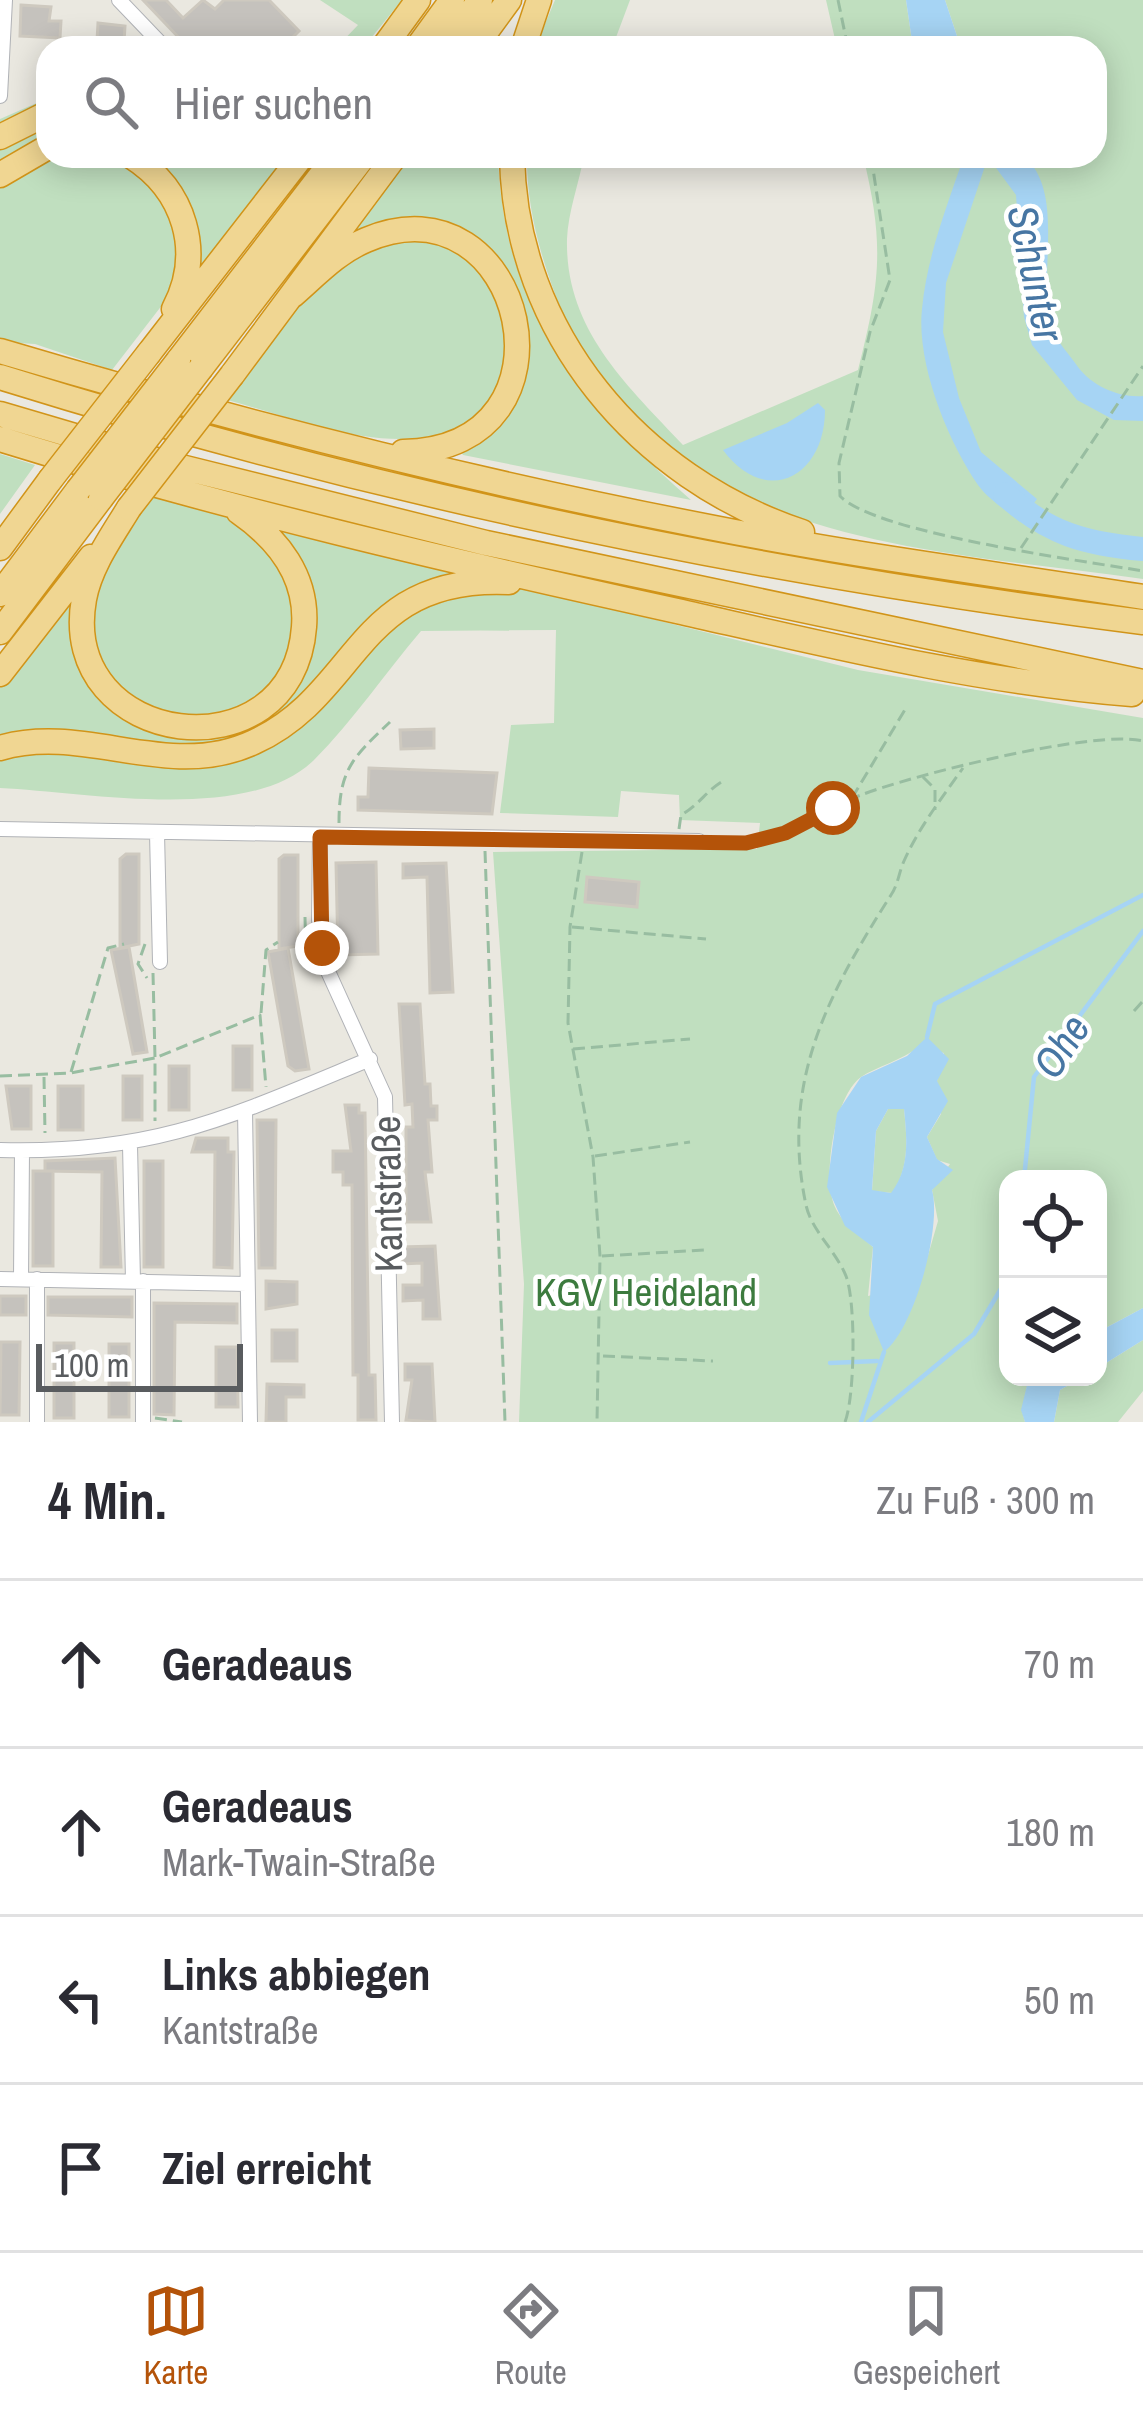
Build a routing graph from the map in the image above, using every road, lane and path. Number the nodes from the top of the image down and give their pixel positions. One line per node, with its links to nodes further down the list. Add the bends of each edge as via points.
1 (5, 0): 16 (street)
2 (119, 0): 9 (street)
3 (418, 0): 10 (highway)
4 (452, 0): 11 (highway)
5 (480, 0): 12 (highway)
6 (509, 0): 13 (highway)
7 (539, 0): 14 (highway)
8 (838, 0): 15 (path)
9 (154, 36)
10 (391, 36)
11 (426, 36)
12 (454, 36)
13 (484, 36)
14 (527, 36)
15 (846, 36)
16 (0, 96)
17 (36, 119): 18 (highway)
18 (0, 137)
19 (36, 154): 27 (highway)
20 (145, 168): 31 (highway, via 167,187 189,243 184,288)
21 (293, 168): 31 (highway)
22 (328, 168): 32 (highway)
23 (354, 168): 32 (highway)
24 (386, 168): 28 (highway)
25 (514, 168): 44 (highway, via 527,253 553,325 639,439 738,508)
26 (874, 168): 43 (path, via 890,280 839,463 840,496 848,505)
27 (0, 175)
28 (293, 296): 38 (highway, via 350,247 413,230 444,236 482,259 518,321 514,377 470,434 416,452); 41 (highway, bridge)
29 (0, 332): 33 (highway)
30 (0, 351): 33 (highway)
31 (148, 353): 42 (highway, bridge)
32 (189, 364): 39 (highway, bridge)
33 (51, 366): 38 (highway)
34 (1143, 366): 43 (path)
35 (0, 377): 49 (highway, via 180,432 498,510 828,574)
36 (0, 414): 52 (highway, via 486,543)
37 (0, 439): 40 (highway)
38 (322, 440): 44 (highway, via 662,518)
39 (89, 494): 47 (highway); 50 (highway)
40 (227, 504): 41 (highway, via 258,525 292,568 304,635 273,697 229,724 194,729 129,709 88,654 87,585); 46 (highway)
41 (129, 508): 51 (highway)
42 (0, 548)
43 (1021, 550): 45 (path)
44 (902, 560): 48 (highway)
45 (1143, 571)
46 (566, 587): 53 (highway, via 983,679); 57 (highway, via 488,581 420,596 378,622 286,723 219,755 161,758 57,740)
47 (0, 594)
48 (1143, 596)
49 (1143, 622)
50 (0, 632)
51 (0, 674)
52 (1143, 682)
53 (1143, 695)
54 (907, 708): 61 (path)
55 (390, 722): 66 (path, via 339,782)
56 (1143, 740): 58 (path, via 1088,739)
57 (0, 748)
58 (963, 768): 59 (path); 62 (path)
59 (922, 775): 61 (path); 62 (path, via 935,789)
60 (723, 781): 69 (path, via 681,815)
61 (852, 798): 70 (path, via 768,840)
62 (934, 814): 110 (path, via 859,940 805,1064 807,1210 848,1281)
63 (0, 829): 64 (street)
64 (157, 833): 65 (street); 75 (street)
65 (320, 837): 66 (street); 82 (street, Kantstraße, via 322,948 342,1012)
66 (339, 837): 67 (street)
67 (484, 837): 68 (street); 108 (path)
68 (583, 838): 69 (street); 71 (path)
69 (677, 840): 70 (street)
70 (699, 841)
71 (570, 927): 72 (path); 80 (path)
72 (706, 939)
73 (278, 942): 78 (path, via 266,950)
74 (124, 944): 83 (path, via 108,948)
75 (160, 962): 81 (path, via 149,979)
76 (1143, 1001): 77 (path)
77 (1134, 1011)
78 (260, 1015): 81 (path); 86 (path)
79 (690, 1039): 80 (path)
80 (572, 1049): 94 (path)
81 (155, 1058): 83 (path); 88 (path)
82 (370, 1059): 86 (street); 107 (street, Kantstraße, via 385,1097)
83 (70, 1073): 84 (path)
84 (44, 1075): 85 (path); 93 (path)
85 (0, 1076)
86 (267, 1101): 87 (street)
87 (245, 1111): 88 (street); 100 (street)
88 (155, 1141): 90 (street)
89 (691, 1142): 94 (path)
90 (130, 1145): 93 (street); 99 (street)
91 (0, 1150): 92 (street)
92 (22, 1151): 93 (street); 98 (street)
93 (45, 1151)
94 (593, 1157): 96 (path)
95 (705, 1250): 96 (path)
96 (600, 1256): 101 (path)
97 (0, 1279): 98 (street)
98 (29, 1279): 99 (street); 104 (street)
99 (138, 1281): 100 (street); 103 (street)
100 (248, 1284): 106 (street)
101 (601, 1355): 102 (path); 109 (path)
102 (712, 1361)
103 (146, 1420): 105 (path)
104 (37, 1422)
105 (182, 1422)
106 (250, 1422)
107 (392, 1422)
108 (505, 1422)
109 (597, 1422)
110 (845, 1422)

